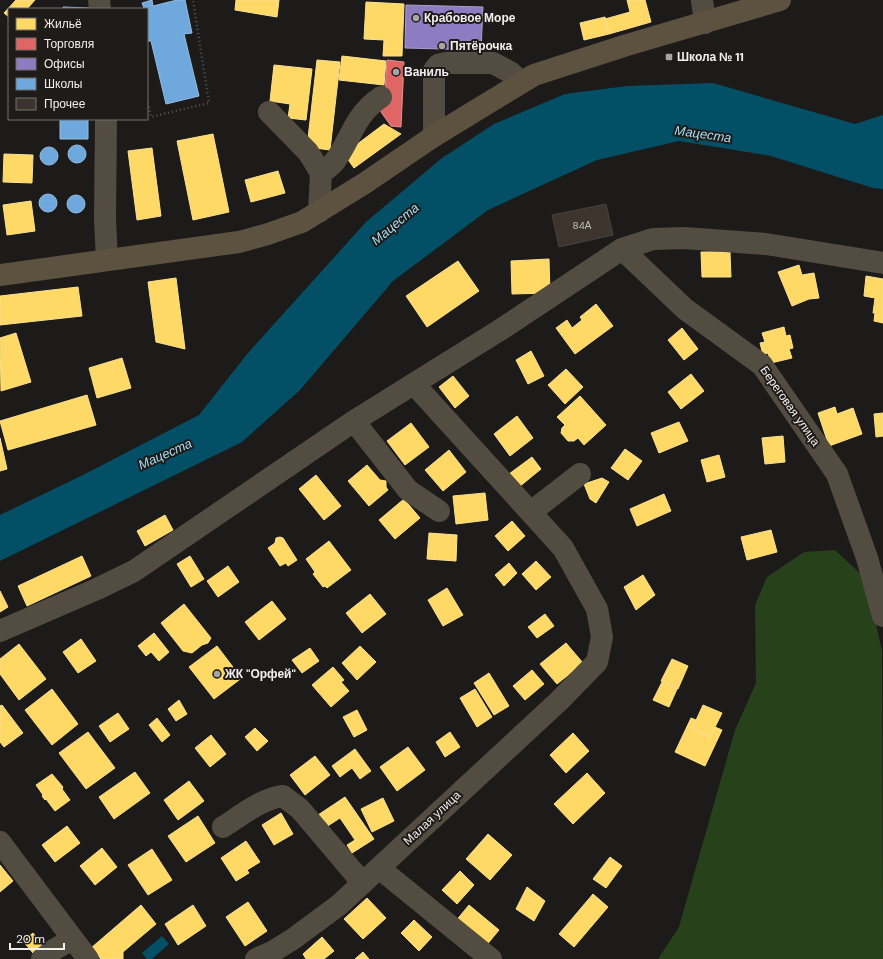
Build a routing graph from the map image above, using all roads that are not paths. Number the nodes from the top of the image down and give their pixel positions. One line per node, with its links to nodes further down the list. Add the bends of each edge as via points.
1 (702, 0): 4 (street)
2 (780, 0): 3 (main road)
3 (749, 5): 4 (main road)
4 (705, 23): 5 (main road, via 571,63)
5 (521, 82): 9 (main road); 9 (street, via 510,72 493,63 438,65 434,70)
6 (381, 97): 10 (street, via 372,103 358,120 337,159)
7 (269, 112): 10 (street, via 308,152)
8 (106, 120): 13 (street)
9 (434, 136): 11 (main road)
10 (321, 173): 11 (street)
11 (319, 212): 13 (main road, via 302,222 239,242)
12 (622, 249): 14 (street, via 652,239 684,238 766,244); 16 (street); 21 (street, Береговая улица, via 685,309 762,365 837,474 867,558)
13 (107, 260): 15 (main road)
14 (883, 263)
15 (0, 275)
16 (414, 384): 17 (street); 20 (street)
17 (354, 421): 19 (street, via 408,490); 22 (street, via 134,571)
18 (580, 474): 20 (street)
19 (438, 511)
20 (531, 512): 25 (street, Малая улица, via 563,548 597,609 602,637 597,662 559,701)
21 (883, 616)
22 (0, 631)
23 (223, 826): 25 (street, via 263,803 284,796 300,809 355,874)
24 (0, 842): 26 (street)
25 (371, 875): 29 (street, Малая улица, via 339,905 293,939); 30 (street)
26 (73, 939): 27 (street); 28 (street)
27 (42, 959)
28 (88, 959)
29 (256, 959)
30 (491, 959)

